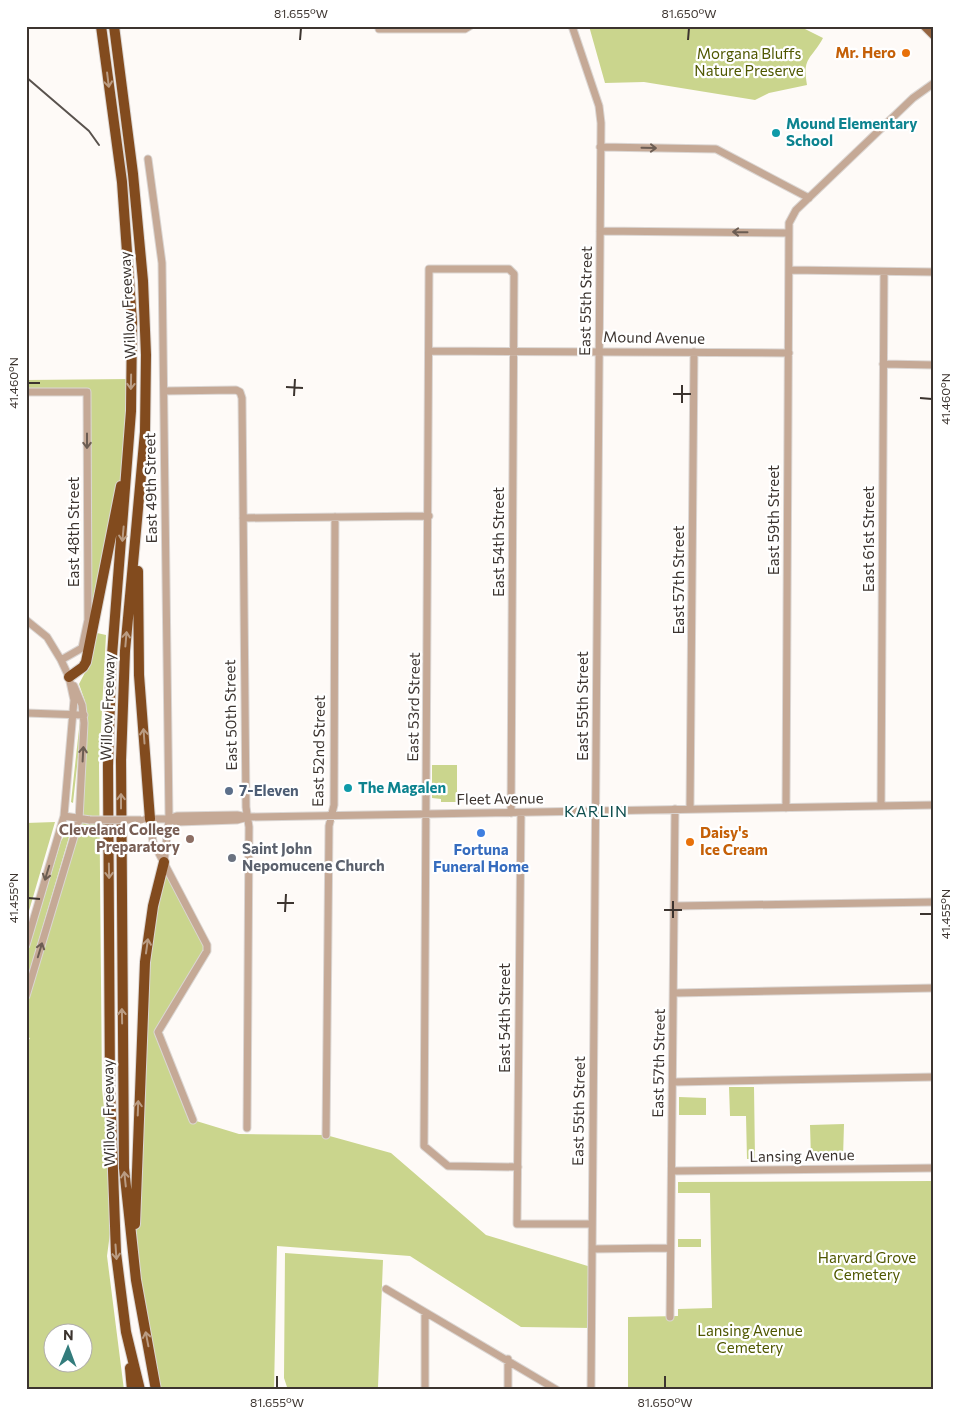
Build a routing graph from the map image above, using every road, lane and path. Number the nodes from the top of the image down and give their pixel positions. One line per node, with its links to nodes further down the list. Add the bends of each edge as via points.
1 (114, 26): 28 (highway, Willow Freeway, via 134,174 144,300 145,432)
2 (925, 26): 7 (main road)
3 (467, 27): 4 (street)
4 (380, 28)
5 (102, 29): 27 (highway, Willow Freeway, one-way to 27, via 122,182 132,322)
6 (573, 30): 9 (street, East 55th Street, via 599,106)
7 (934, 35)
8 (934, 83): 11 (street, East 59th Street, via 913,98)
9 (600, 148): 11 (street, one-way to 11, via 716,149); 12 (street, East 55th Street)
10 (148, 158): 25 (street, East 49th Street, via 162,263)
11 (809, 198): 13 (street, East 59th Street, via 793,214)
12 (600, 231): 13 (street, one-way to 12); 20 (street, East 55th Street)
13 (789, 233): 14 (street, East 59th Street)
14 (789, 270): 16 (street); 22 (street, East 59th Street)
15 (512, 271): 18 (street, East 53rd Street, via 429,269); 19 (street, East 54th Street)
16 (884, 272): 17 (street); 23 (street, East 61st Street)
17 (934, 272)
18 (429, 351): 19 (street, Mound Avenue); 29 (street, East 53rd Street)
19 (514, 351): 20 (street, Mound Avenue); 45 (street, East 54th Street)
20 (599, 351): 21 (street, Mound Avenue); 43 (street, East 55th Street)
21 (694, 352): 22 (street, Mound Avenue); 42 (street, East 57th Street)
22 (789, 353): 40 (street, East 59th Street)
23 (883, 364): 24 (street); 39 (street, East 61st Street)
24 (934, 365)
25 (164, 391): 31 (street, East 50th Street, via 240,392); 51 (street, East 49th Street)
26 (26, 392): 33 (street, East 48th Street, one-way to 33, via 87,392 88,620 82,648)
27 (127, 451): 34 (highway, via 86,662); 75 (highway, Willow Freeway, one-way to 75, via 108,766 110,1089 116,1253)
28 (138, 516): 50 (highway, one-way to 28, via 139,675); 71 (highway, Willow Freeway, one-way to 28, via 124,1168 121,760 125,651)
29 (429, 516): 30 (street); 46 (street, East 53rd Street)
30 (335, 517): 31 (street); 48 (street, East 52nd Street)
31 (243, 518): 49 (street, East 50th Street)
32 (26, 620): 33 (street, via 47,637)
33 (61, 660): 34 (street)
34 (69, 677): 36 (street, via 73,690); 37 (street)
35 (26, 713): 36 (street)
36 (73, 714): 37 (street); 47 (street)
37 (84, 715): 52 (street, one-way to 37)
38 (934, 805): 39 (street, Fleet Avenue)
39 (881, 806): 40 (street, Fleet Avenue)
40 (786, 808): 42 (street, Fleet Avenue)
41 (675, 809): 42 (street, Fleet Avenue); 43 (street, Fleet Avenue); 55 (street, East 57th Street)
42 (690, 809)
43 (596, 811): 44 (street, Fleet Avenue); 68 (street, East 55th Street)
44 (521, 812): 45 (street, Fleet Avenue); 65 (street, East 54th Street)
45 (511, 813): 46 (street, Fleet Avenue)
46 (426, 814): 48 (street, Fleet Avenue); 65 (street, East 53rd Street, via 424,1146 448,1166)
47 (64, 816): 52 (street, Fleet Avenue); 56 (street, one-way to 56)
48 (332, 816): 49 (street, Fleet Avenue); 64 (street, East 52nd Street, via 329,826)
49 (248, 817): 51 (street, Fleet Avenue, via 177,816); 63 (street, East 50th Street)
50 (145, 819): 51 (street, Fleet Avenue); 52 (street, Fleet Avenue, bridge); 53 (street)
51 (169, 819): 53 (street, East 49th Street)
52 (79, 820): 59 (street, one-way to 52)
53 (164, 862): 62 (street, via 207,945 207,951 158,1032); 71 (highway, one-way to 53, via 135,1206 144,962)
54 (934, 902): 55 (street)
55 (674, 906): 58 (street, East 57th Street)
56 (26, 944)
57 (934, 988): 58 (street)
58 (674, 993): 61 (street, East 57th Street)
59 (26, 996)
60 (934, 1077): 61 (street)
61 (673, 1082): 67 (street, East 57th Street)
62 (193, 1120)
63 (248, 1128)
64 (326, 1135)
65 (518, 1167): 68 (street, East 54th Street, via 517,1224)
66 (934, 1168): 67 (street, Lansing Avenue)
67 (672, 1171): 69 (street, East 57th Street)
68 (591, 1224): 70 (street, East 55th Street)
69 (670, 1248): 70 (street); 74 (street, East 57th Street)
70 (592, 1249): 83 (street, East 55th Street)
71 (136, 1280): 77 (highway, Willow Freeway, one-way to 71)
72 (386, 1289): 73 (street)
73 (425, 1312): 76 (street); 80 (street)
74 (670, 1317)
75 (126, 1332): 78 (highway); 79 (highway, Willow Freeway)
76 (508, 1360): 81 (street); 82 (street)
77 (156, 1389)
78 (132, 1390)
79 (140, 1390)
80 (425, 1390)
81 (508, 1390)
82 (557, 1390)
83 (591, 1390)

